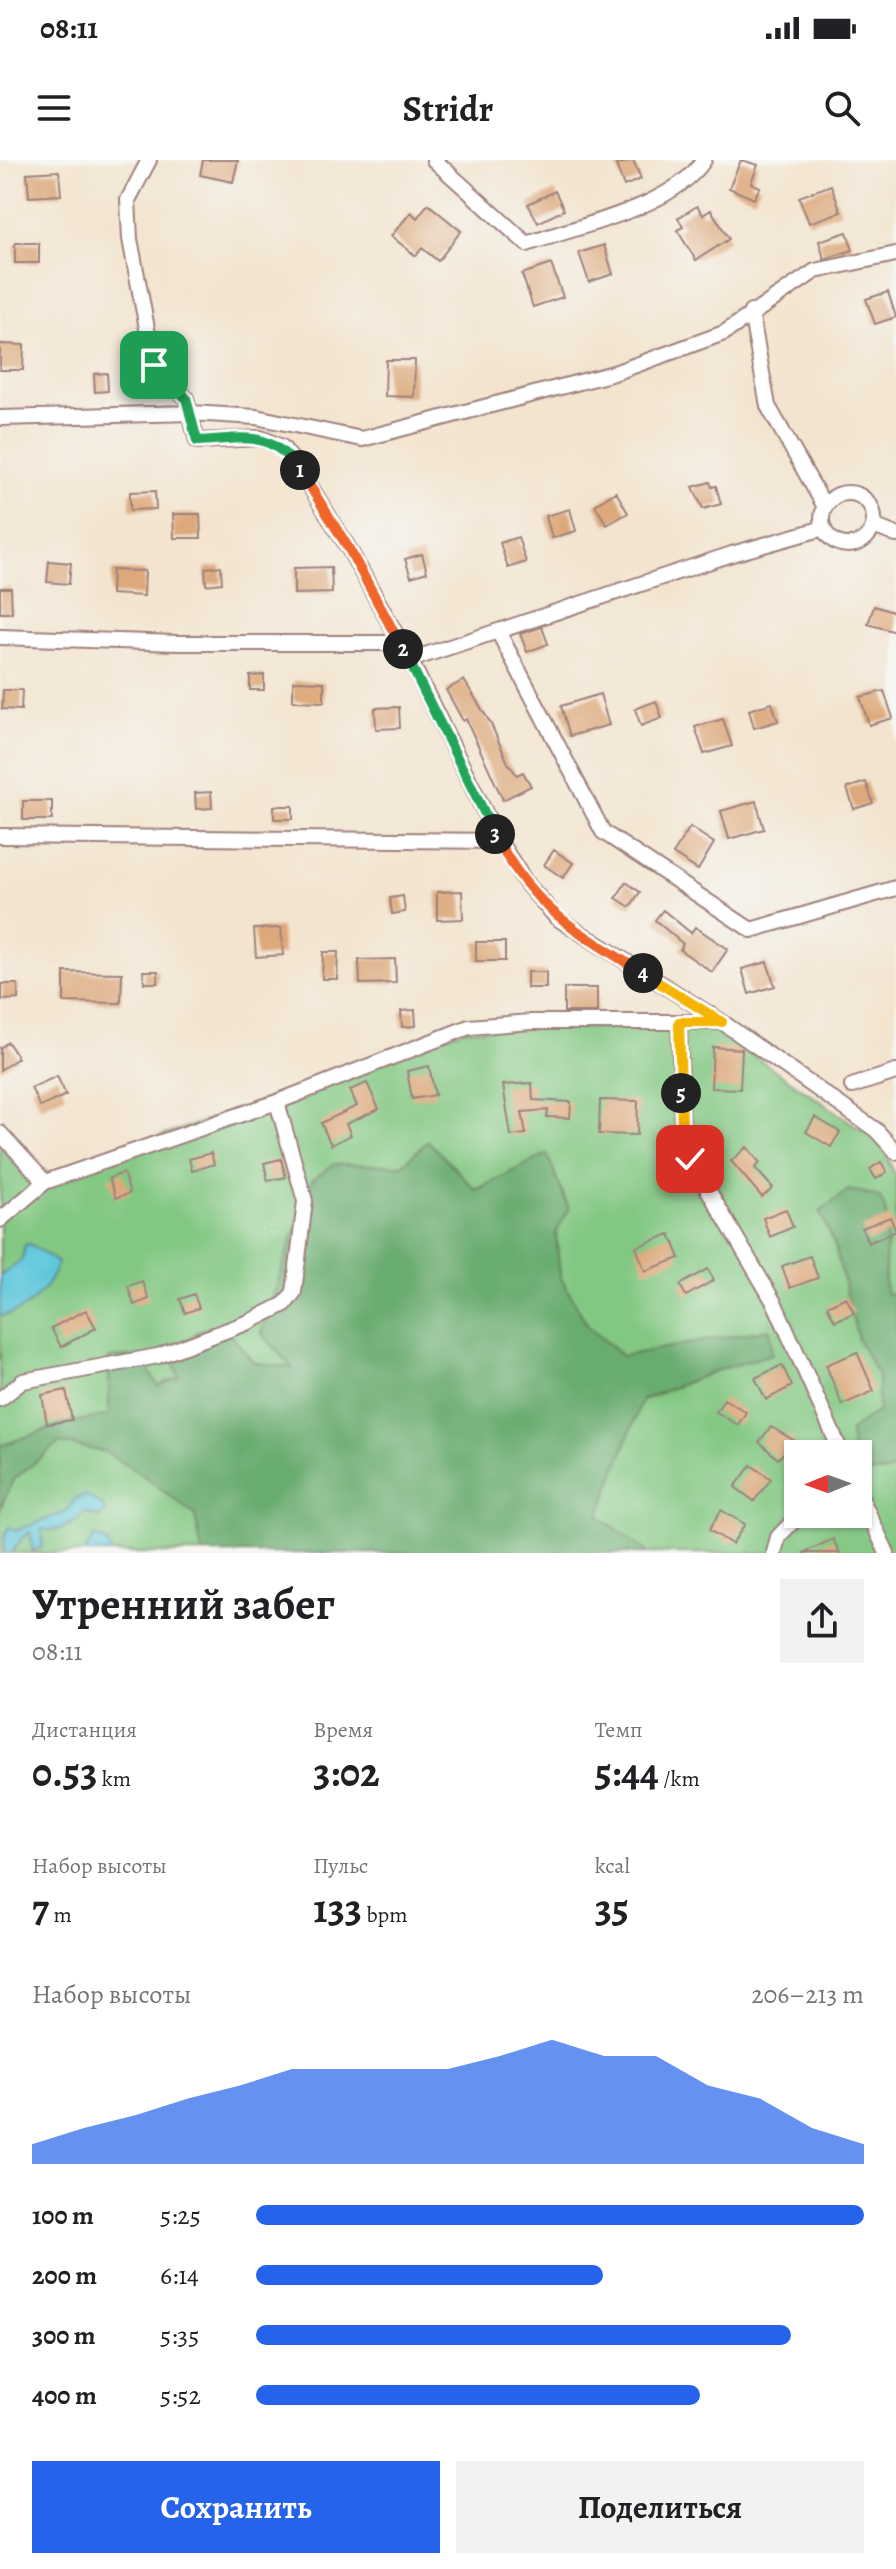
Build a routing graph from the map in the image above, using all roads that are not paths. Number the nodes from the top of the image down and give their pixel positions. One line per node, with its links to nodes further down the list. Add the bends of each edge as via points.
1 (149, 160): 6 (street, via 128,200 130,239 154,365 186,398)
2 (434, 160): 3 (street, via 527,244 663,197 696,173)
3 (704, 160)
4 (896, 254): 5 (street, via 815,271)
5 (751, 312): 6 (street, via 724,333 614,373 362,439 256,417); 8 (street, via 768,406)
6 (191, 413): 7 (street); 14 (street, via 197,441 261,438 282,447 349,549)
7 (0, 418)
8 (825, 507): 9 (street, via 837,495 854,493 873,509); 10 (street)
9 (874, 526): 10 (street, via 865,539 850,545 834,541); 11 (street)
10 (824, 528): 12 (street)
11 (896, 535)
12 (499, 633): 15 (street); 18 (street, via 603,832 751,930)
13 (0, 637): 14 (street)
14 (399, 643): 15 (street)
15 (410, 660): 17 (street)
16 (0, 836): 17 (street)
17 (499, 841): 20 (street, via 557,918)
18 (896, 888)
19 (679, 1022): 20 (street); 23 (street, via 469,1027); 29 (street, via 682,1128 690,1159 775,1304)
20 (722, 1022): 25 (street, via 876,1130)
21 (896, 1072): 22 (street)
22 (852, 1086)
23 (277, 1102): 26 (street); 28 (street, via 305,1201 294,1292 285,1304 158,1356 23,1381)
24 (0, 1133): 26 (street)
25 (896, 1152)
26 (45, 1182): 27 (street)
27 (0, 1220)
28 (0, 1399)
29 (836, 1440)
30 (872, 1521): 33 (street)
31 (787, 1528): 32 (street)
32 (774, 1553)
33 (887, 1553)

